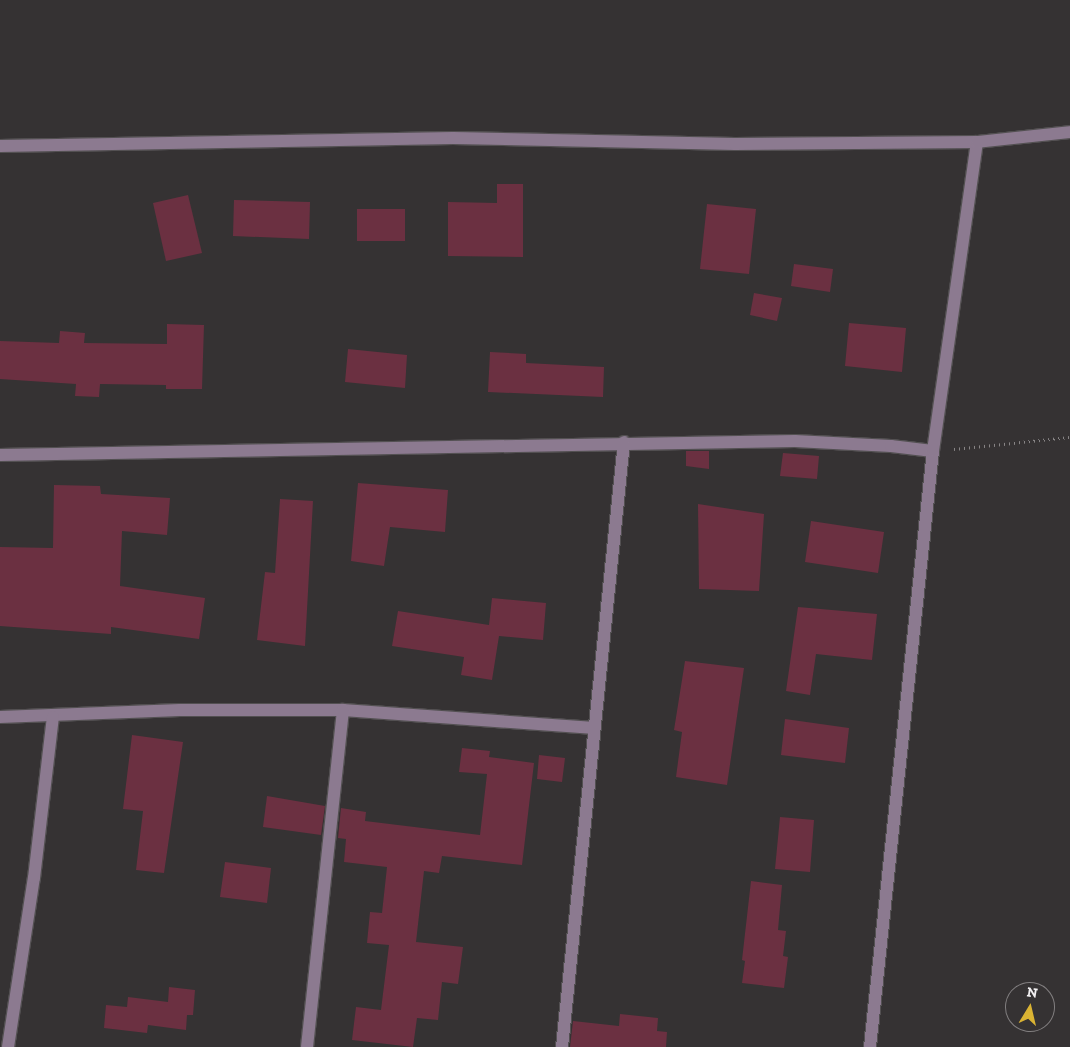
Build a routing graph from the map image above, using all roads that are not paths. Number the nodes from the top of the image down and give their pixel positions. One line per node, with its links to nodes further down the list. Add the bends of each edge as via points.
1 (1070, 132): 2 (street)
2 (977, 142): 3 (street, via 735,144 454,138); 5 (street)
3 (0, 146)
4 (624, 442): 5 (street, via 805,441); 6 (street, via 91,456); 10 (street)
5 (933, 452): 15 (street)
6 (0, 455)
7 (343, 710): 9 (street, via 180,710); 10 (street); 13 (street)
8 (0, 717): 9 (street)
9 (53, 717): 11 (street, via 34,878)
10 (594, 728): 14 (street)
11 (6, 1027): 12 (street)
12 (8, 1047)
13 (307, 1047)
14 (562, 1047)
15 (870, 1047)

